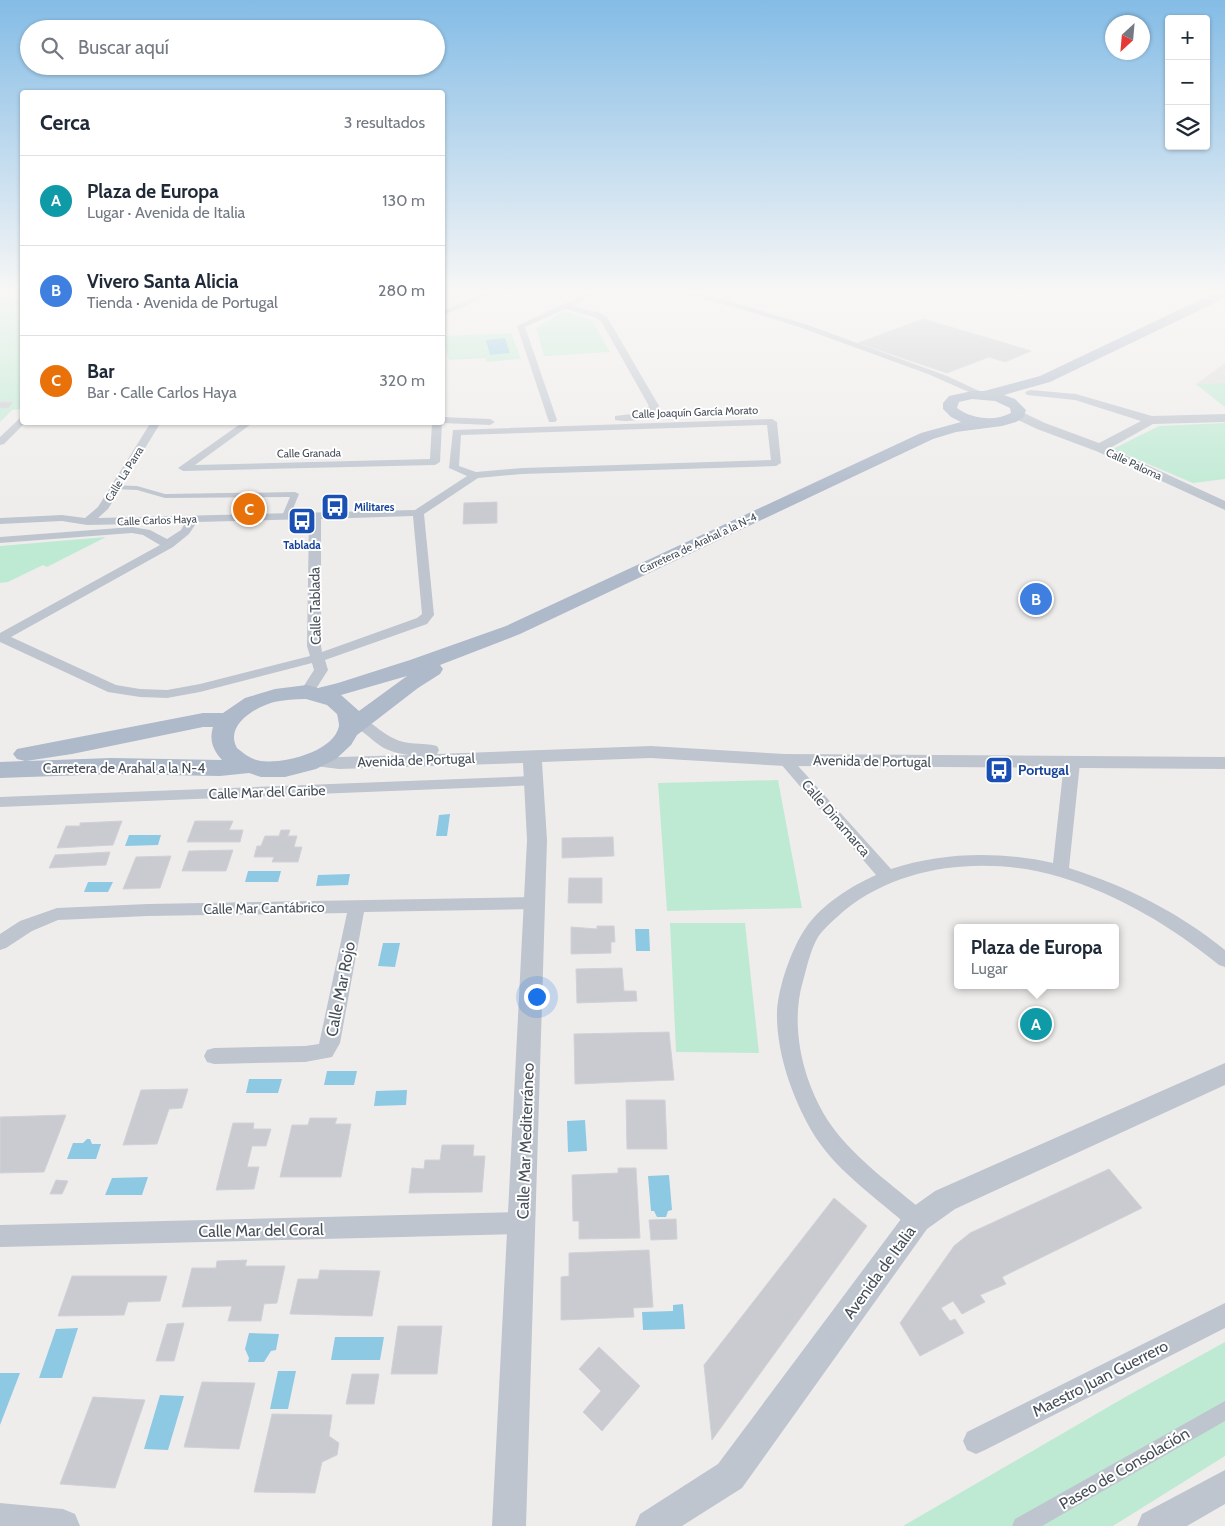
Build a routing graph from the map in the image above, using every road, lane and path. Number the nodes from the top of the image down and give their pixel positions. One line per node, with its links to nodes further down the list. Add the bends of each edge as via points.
1 (533, 361): 15 (street)
2 (628, 361): 15 (street, via 654,406 646,415)
3 (898, 361): 6 (street)
4 (1082, 361): 5 (main road)
5 (1066, 369): 7 (main road); 10 (street, via 1061,383 1063,389)
6 (942, 377): 9 (street); 11 (street, via 956,393)
7 (1045, 379): 8 (main road); 9 (main road)
8 (1031, 393): 10 (street); 12 (main road, via 1021,399)
9 (985, 395): 11 (main road, via 966,396); 12 (main road, via 1004,399)
10 (1076, 397): 16 (street)
11 (952, 404): 17 (main road, via 968,419); 22 (main road, Carretera de Arahal a la N-4)
12 (1013, 414): 17 (main road); 24 (street, Calle Paloma)
13 (1225, 418): 16 (street)
14 (445, 420): 15 (street)
15 (552, 420)
16 (1151, 420): 24 (street)
17 (988, 422): 22 (main road, Carretera de Arahal a la N-4)
18 (20, 423): 23 (street)
19 (154, 425): 26 (street, Calle La Parra)
20 (246, 425): 21 (street, Calle Granada, via 183,468 435,462)
21 (437, 425)
22 (927, 436): 37 (main road, Carretera de Arahal a la N-4, via 591,594)
23 (0, 442)
24 (1100, 448): 27 (street, Calle Paloma)
25 (475, 474): 25 (street, Calle Joaquín García Morato, via 776,463 772,422 456,432 454,468); 28 (street)
26 (116, 488): 30 (street, via 137,488 164,496 295,494); 33 (street, Calle La Parra, via 102,509)
27 (1225, 506)
28 (418, 513): 29 (street, Calle Carlos Haya); 38 (street, via 428,615 422,621)
29 (315, 515): 30 (street, Calle Carlos Haya); 38 (street, Calle Tablada, via 314,646)
30 (286, 516): 31 (street, Calle Carlos Haya)
31 (193, 519): 33 (street, Calle Carlos Haya); 35 (street, via 185,532)
32 (0, 521): 33 (street, Calle Carlos Haya, via 62,518)
33 (87, 522)
34 (0, 540): 35 (street, via 132,530 146,532)
35 (168, 545): 36 (street)
36 (0, 638): 38 (street, via 113,689 140,693 181,692)
37 (468, 648): 39 (main road, Carretera de Arahal a la N-4, via 367,682); 41 (main road, Carretera de Arahal a la N-4)
38 (318, 658): 39 (street, Calle Tablada, via 320,670)
39 (314, 693): 40 (main road, via 285,693 263,698); 41 (main road, via 341,704)
40 (230, 720): 43 (main road, Carretera de Arahal a la N-4, via 203,720); 48 (main road, via 223,731 222,742 226,752)
41 (353, 722): 42 (street, Avenida de Portugal, via 392,745 417,750); 45 (main road, via 339,746)
42 (525, 755): 44 (street, Avenida de Portugal, via 651,752); 45 (street, Avenida de Portugal); 50 (street, Calle Mar Mediterráneo)
43 (0, 758)
44 (785, 760): 46 (street, Avenida de Portugal); 53 (street, Calle Dinamarca)
45 (314, 761): 48 (main road, via 281,769)
46 (1072, 763): 47 (street, Avenida de Portugal); 52 (street)
47 (1225, 763)
48 (248, 766): 49 (main road, Carretera de Arahal a la N-4)
49 (0, 770)
50 (533, 781): 51 (street, Calle Mar del Caribe); 54 (street, Calle Mar Mediterráneo)
51 (0, 802)
52 (1060, 871): 53 (street, via 967,861 939,863); 57 (street, via 1148,907 1182,926)
53 (887, 876): 60 (street, via 839,906 813,932 796,969 787,1018 798,1075 824,1132 848,1160)
54 (535, 903): 55 (street, Calle Mar Cantábrico); 61 (street, Calle Mar Mediterráneo)
55 (357, 906): 56 (street, Calle Mar Cantábrico, via 56,914 26,926); 58 (street, Calle Mar Rojo, via 330,1043 325,1051)
56 (0, 943)
57 (1225, 960)
58 (214, 1056)
59 (1225, 1074): 60 (street, Avenida de Italia, via 945,1200)
60 (917, 1220): 70 (street, Avenida de Italia, via 730,1476)
61 (522, 1223): 62 (street, Calle Mar del Coral); 69 (street, Calle Mar Mediterráneo)
62 (0, 1236)
63 (1225, 1315): 65 (street, Maestro Juan Guerrero)
64 (1225, 1410): 71 (street, Paseo de Consolación)
65 (976, 1441)
66 (1225, 1486): 72 (street)
67 (0, 1520): 68 (street)
68 (63, 1526)
69 (509, 1526)
70 (652, 1526)
71 (1022, 1526)
72 (1154, 1526)

